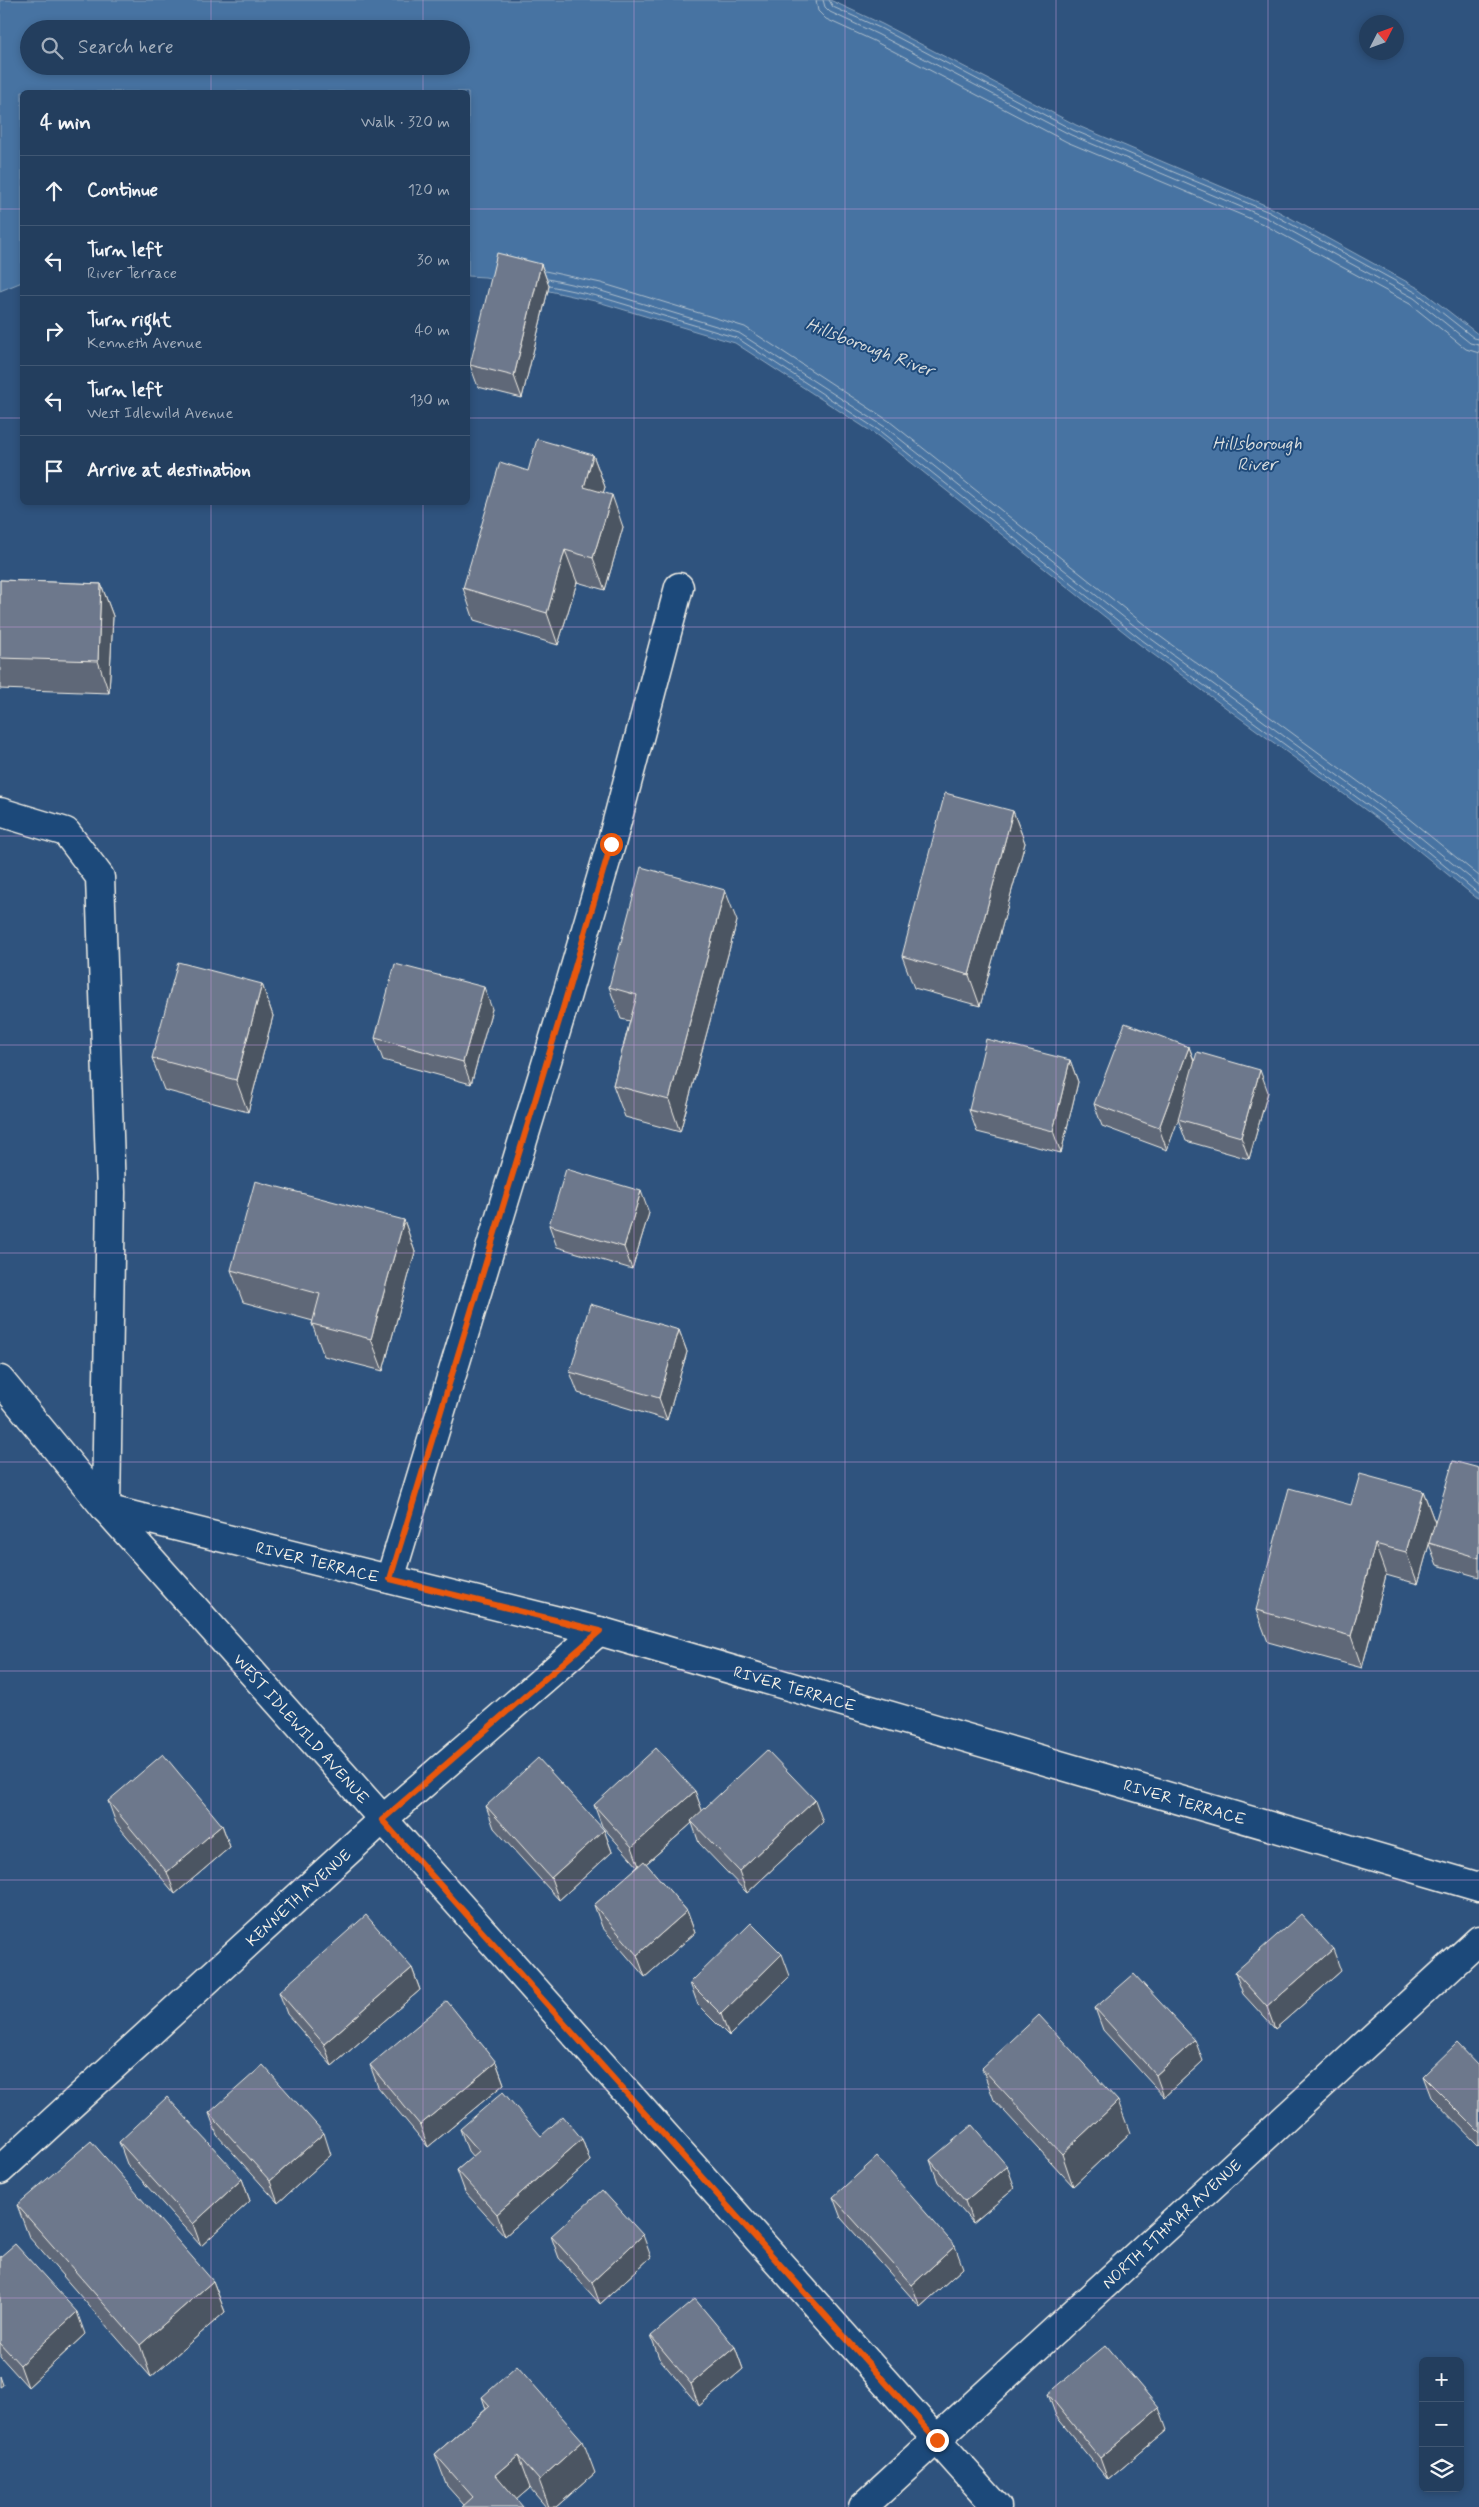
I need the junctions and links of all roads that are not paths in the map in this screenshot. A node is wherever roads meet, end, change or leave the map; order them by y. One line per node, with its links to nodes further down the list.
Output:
1 (679, 587): 5 (street)
2 (0, 812): 4 (street)
3 (0, 1380): 4 (street, WEST IDLEWILD AVENUE)
4 (106, 1509): 5 (street, RIVER TERRACE); 7 (street, WEST IDLEWILD AVENUE)
5 (390, 1579): 6 (street, RIVER TERRACE)
6 (600, 1631): 7 (street, KENNETH AVENUE); 8 (street, RIVER TERRACE)
7 (382, 1820): 10 (street, KENNETH AVENUE); 11 (street, WEST IDLEWILD AVENUE)
8 (1479, 1887)
9 (1479, 1940): 11 (street, NORTH ITHMAR AVENUE)
10 (0, 2170)
11 (937, 2440): 12 (street, NORTH ITHMAR AVENUE); 13 (street, WEST IDLEWILD AVENUE)
12 (863, 2507)
13 (997, 2507)

